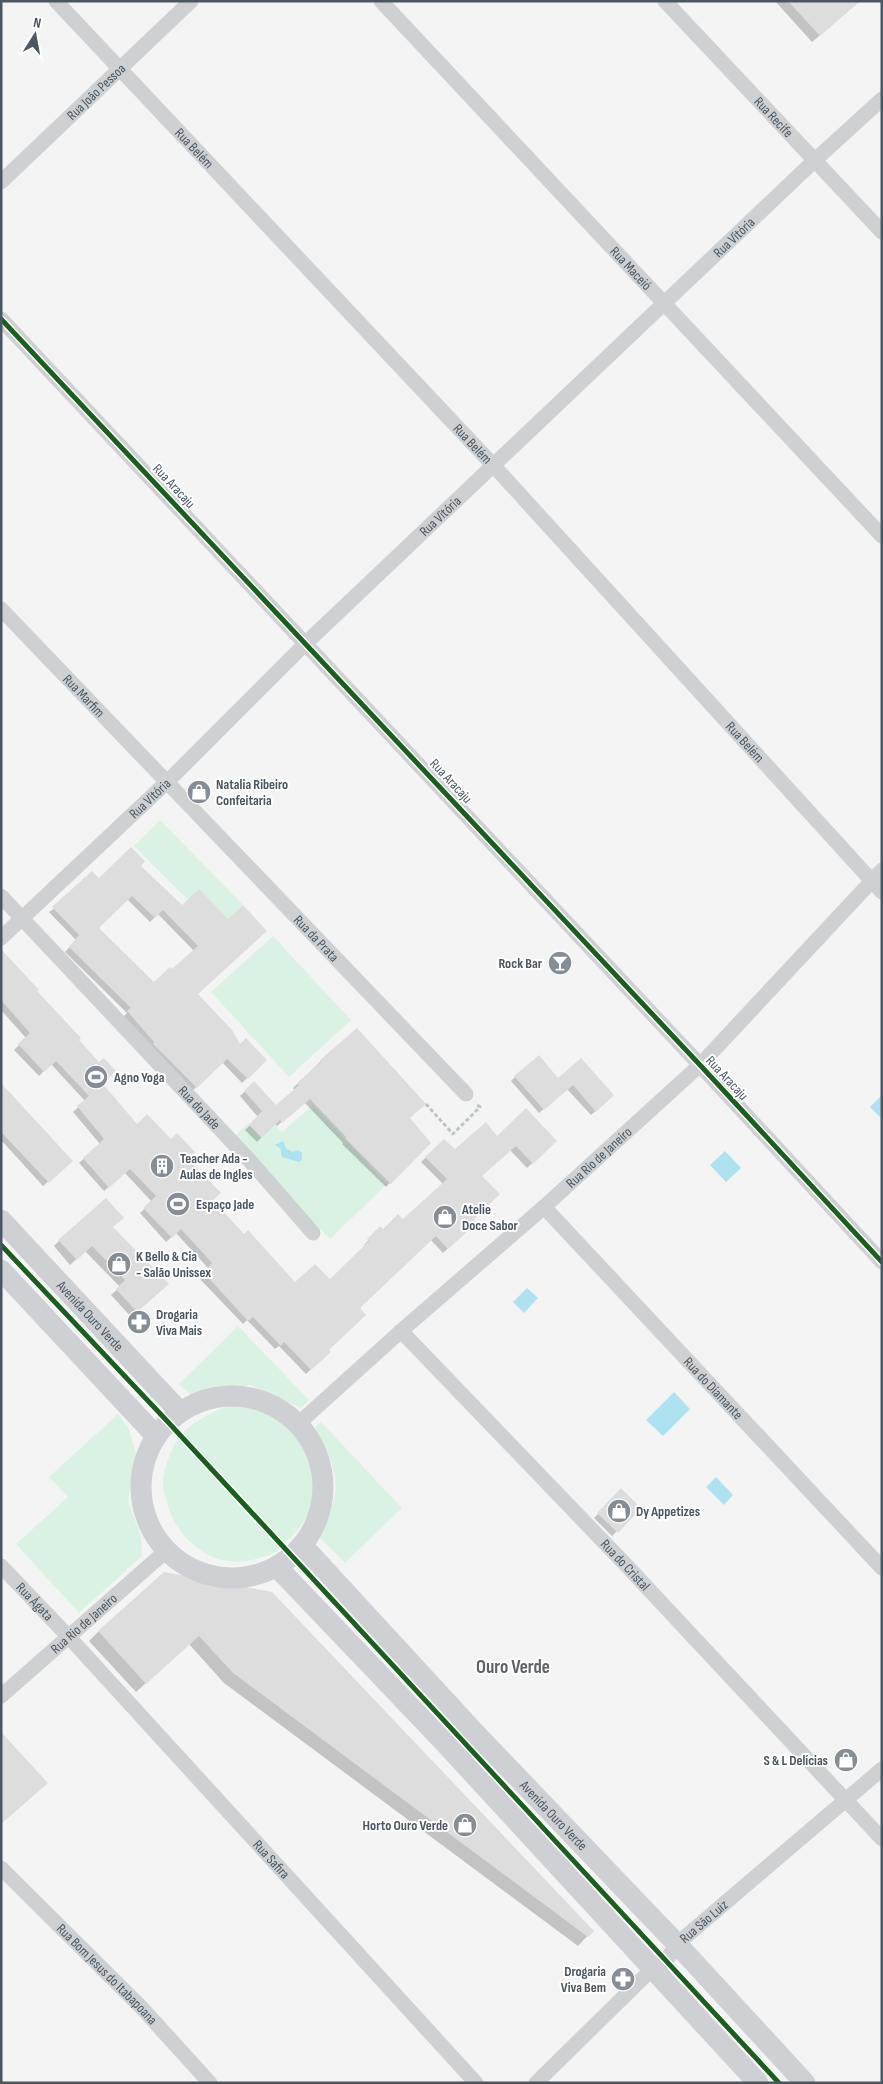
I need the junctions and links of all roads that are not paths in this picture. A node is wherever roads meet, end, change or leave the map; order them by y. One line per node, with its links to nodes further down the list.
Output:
1 (56, 1): 5 (street, Rua Belém)
2 (190, 1): 5 (street, Rua João Pessoa)
3 (381, 1): 10 (street, Rua Maceió)
4 (665, 1): 7 (street, Rua Recife)
5 (120, 69): 8 (street, Rua João Pessoa); 12 (street, Rua Belém)
6 (882, 99): 7 (street, Rua Vitória)
7 (814, 161): 9 (street, Rua Recife); 10 (street, Rua Vitória)
8 (1, 182)
9 (882, 232)
10 (664, 304): 12 (street, Rua Vitória); 13 (street, Rua Maceió)
11 (1, 319): 15 (street, Rua Aracaju)
12 (494, 466): 15 (street, Rua Vitória); 17 (street, Rua Belém)
13 (882, 536)
14 (1, 609): 16 (street, Rua Marfim)
15 (306, 643): 16 (street, Rua Vitória); 22 (street, Rua Aracaju)
16 (168, 781): 20 (street, Rua Vitória); 23 (street, Rua da Prata)
17 (876, 875): 18 (street, Rua Belém); 22 (street, Rua Rio de Janeiro)
18 (882, 892)
19 (1, 896): 20 (street, Rua do Jade)
20 (23, 917): 21 (street, Rua Vitória); 26 (street, Rua do Jade)
21 (1, 938)
22 (700, 1065): 24 (street, Rua Rio de Janeiro); 27 (street, Rua Aracaju)
23 (466, 1094)
24 (544, 1207): 29 (street, Rua Rio de Janeiro); 37 (street, Rua do Diamante)
25 (1, 1220): 30 (street, Avenida Ouro Verde)
26 (313, 1233)
27 (882, 1262)
28 (1, 1270): 32 (street)
29 (401, 1331): 31 (street, Rua Rio de Janeiro); 41 (street, Rua do Cristal)
30 (180, 1412): 31 (street); 32 (street)
31 (298, 1424): 33 (street)
32 (156, 1436): 34 (street)
33 (303, 1546): 36 (street); 44 (street, Avenida Ouro Verde)
34 (166, 1551): 36 (street); 38 (street, Rua Rio de Janeiro)
35 (1, 1566): 38 (street, Rua Ágata)
36 (277, 1567): 45 (street)
37 (882, 1568)
38 (68, 1636): 39 (street, Rua Rio de Janeiro); 47 (street, Rua Safira)
39 (1, 1696)
40 (882, 1770): 41 (street, Rua São Luiz)
41 (846, 1801): 42 (street, Rua do Cristal); 44 (street, Rua São Luiz)
42 (882, 1839)
43 (1, 1868): 46 (street, Rua Bom Jesus do Itabapoana)
44 (677, 1944): 45 (street, Rua São Luiz); 50 (street, Avenida Ouro Verde)
45 (652, 1970): 48 (street, Rua São Luiz); 49 (street)
46 (210, 2083)
47 (476, 2083)
48 (536, 2083)
49 (758, 2083)
50 (805, 2083)

